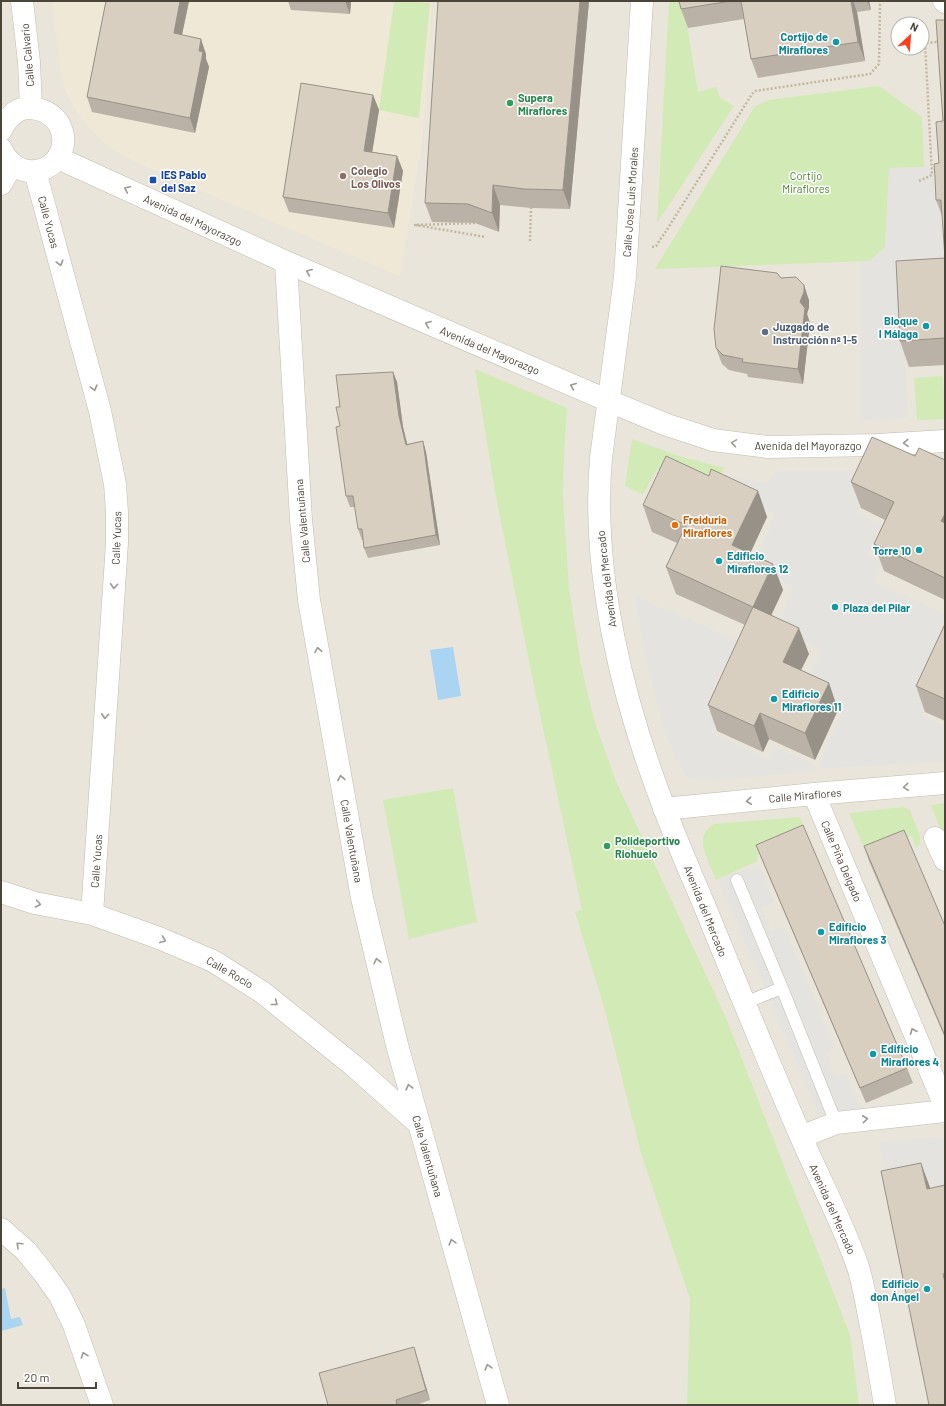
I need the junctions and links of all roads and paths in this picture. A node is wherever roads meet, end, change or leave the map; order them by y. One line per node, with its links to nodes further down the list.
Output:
1 (22, 1): 5 (street, Calle Calvario)
2 (642, 1): 18 (street, Calle Jose Luis Morales)
3 (880, 1): 16 (path)
4 (939, 36): 10 (path)
5 (31, 108): 6 (street); 8 (street)
6 (3, 124)
7 (6, 157): 9 (street); 11 (street)
8 (58, 158): 9 (street); 17 (street, Avenida del Mayorazgo, one-way to 8)
9 (36, 171): 27 (street, Calle Yucas, one-way to 27)
10 (919, 181)
11 (1, 184)
12 (531, 208): 15 (path)
13 (475, 223): 14 (path)
14 (486, 237)
15 (530, 241)
16 (649, 247)
17 (286, 262): 18 (street, Avenida del Mayorazgo, one-way to 17); 33 (street, Calle Valentuñana, one-way to 17)
18 (609, 401): 19 (street, Avenida del Mayorazgo, one-way to 18); 22 (street, Avenida del Mercado)
19 (945, 441)
20 (945, 783): 21 (street, Calle Miraflores, one-way to 21)
21 (814, 794): 22 (street, Calle Miraflores, one-way to 22); 30 (street, Calle Piña Delgado, one-way to 21)
22 (664, 809): 29 (street, Avenida del Mercado)
23 (935, 838): 24 (street)
24 (945, 860)
25 (737, 880): 28 (lane)
26 (1, 892): 27 (street, Calle Rocío, one-way to 27)
27 (92, 914): 33 (street, Calle Rocío, one-way to 33)
28 (782, 988): 29 (lane); 32 (lane)
29 (744, 1003): 34 (street, Avenida del Mercado)
30 (945, 1106)
31 (945, 1111): 32 (street, one-way to 31)
32 (836, 1123): 34 (street)
33 (419, 1124): 37 (street, Calle Valentuñana, one-way to 33)
34 (801, 1137): 38 (street, Avenida del Mercado)
35 (1, 1229): 36 (street, one-way to 35)
36 (102, 1405)
37 (498, 1405)
38 (885, 1405)

